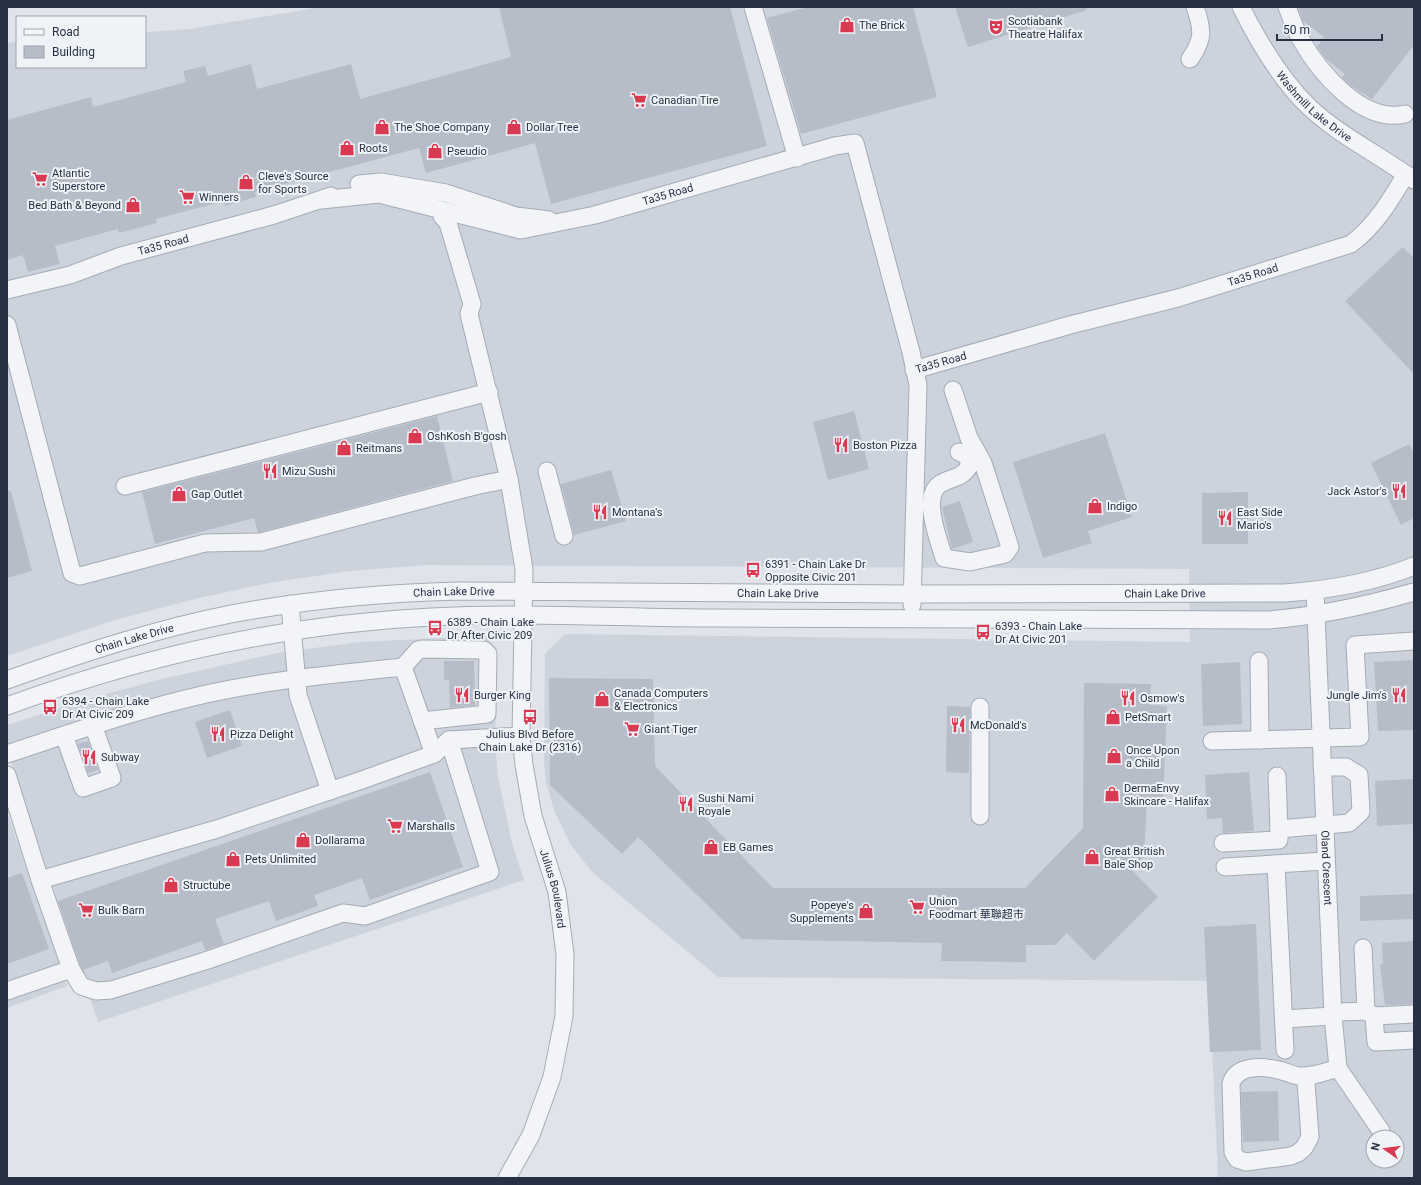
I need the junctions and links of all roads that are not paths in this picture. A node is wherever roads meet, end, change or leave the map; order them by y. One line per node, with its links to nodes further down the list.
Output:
1 (753, 7): 7 (street)
2 (1195, 7): 5 (street)
3 (1241, 7): 8 (street, Washmill Lake Drive)
4 (1287, 7): 6 (street)
5 (1190, 59)
6 (1405, 114)
7 (797, 158): 12 (street, Ta35 Road); 15 (street, Ta35 Road)
8 (1410, 177): 15 (street, Ta35 Road)
9 (446, 193): 10 (street, Ta35 Road); 11 (street); 12 (street, Ta35 Road)
10 (321, 200): 11 (street, Ta35 Road); 13 (street, Ta35 Road)
11 (442, 213): 12 (street, Ta35 Road); 17 (street, Julius Boulevard)
12 (562, 221)
13 (7, 290)
14 (7, 325): 20 (street)
15 (914, 370): 27 (street)
16 (954, 390): 18 (street)
17 (489, 392): 20 (street, Julius Boulevard); 21 (street)
18 (959, 452)
19 (547, 471): 22 (street)
20 (509, 479): 24 (street, Julius Boulevard)
21 (125, 486)
22 (564, 536)
23 (1414, 566): 25 (street, Chain Lake Drive)
24 (524, 591): 27 (street, Chain Lake Drive); 28 (street, Chain Lake Drive); 29 (street, Julius Boulevard)
25 (1315, 591): 27 (street, Chain Lake Drive); 30 (street, Oland Crescent)
26 (1414, 592): 30 (street)
27 (912, 594): 31 (street)
28 (290, 604): 32 (street); 37 (street, Chain Lake Drive)
29 (524, 615): 31 (street); 32 (street); 43 (street, Julius Boulevard)
30 (1316, 615): 31 (street); 44 (street, Oland Crescent)
31 (912, 617)
32 (293, 629): 36 (street); 38 (street)
33 (1414, 641): 44 (street)
34 (1259, 661): 46 (street)
35 (403, 667): 36 (street); 40 (street); 40 (street)
36 (297, 678): 41 (street); 53 (street)
37 (7, 680)
38 (7, 706)
39 (980, 707): 54 (street)
40 (422, 721): 49 (street)
41 (93, 725): 42 (street); 42 (street)
42 (64, 735): 48 (street)
43 (521, 736): 45 (street); 74 (street, Julius Boulevard)
44 (1321, 738): 46 (street); 50 (street, Oland Crescent)
45 (449, 740): 49 (street); 63 (street)
46 (1260, 740): 47 (street)
47 (1212, 741)
48 (7, 754)
49 (434, 754): 53 (street)
50 (1322, 766): 55 (street, Oland Crescent); 55 (street)
51 (7, 775): 61 (street)
52 (1277, 776): 56 (street)
53 (330, 791): 61 (street)
54 (980, 816)
55 (1325, 826): 56 (street); 58 (street, Oland Crescent)
56 (1279, 828): 57 (street)
57 (1224, 843)
58 (1326, 861): 59 (street); 67 (street, Oland Crescent)
59 (1276, 864): 60 (street); 68 (street)
60 (1225, 866)
61 (40, 880): 63 (street)
62 (1363, 948): 65 (street)
63 (71, 969): 64 (street)
64 (7, 991)
65 (1370, 1013): 66 (street); 67 (street); 69 (street)
66 (1414, 1014)
67 (1333, 1016): 68 (street); 71 (street, Oland Crescent)
68 (1284, 1019): 70 (street)
69 (1414, 1040)
70 (1285, 1050)
71 (1338, 1068): 72 (street); 73 (street, Oland Crescent)
72 (1311, 1075): 72 (street)
73 (1380, 1129)
74 (507, 1178)

